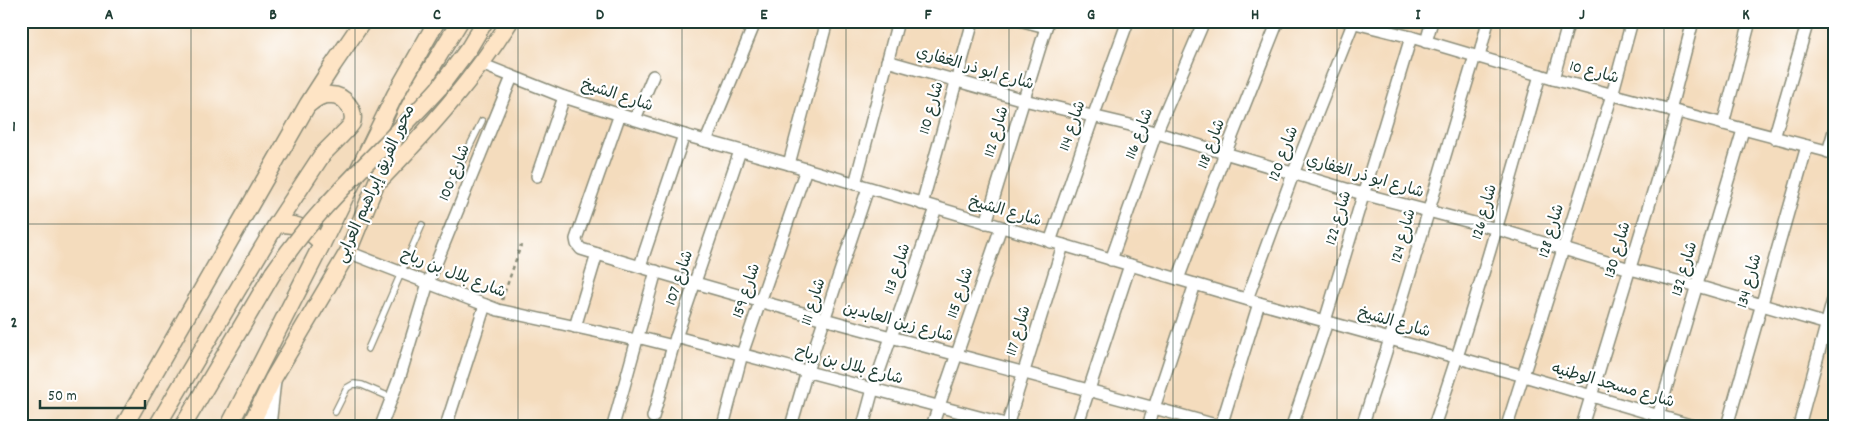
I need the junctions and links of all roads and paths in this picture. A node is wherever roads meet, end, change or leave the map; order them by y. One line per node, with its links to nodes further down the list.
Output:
1 (364, 21): 36 (main road)
2 (437, 21): 73 (main road, محور الفريق إبراهيم العرابى)
3 (460, 21): 59 (main road, محور الفريق إبراهيم العرابى)
4 (485, 21): 125 (main road, bridge)
5 (510, 21): 27 (main road)
6 (827, 21): 55 (street)
7 (898, 21): 26 (street)
8 (973, 21): 32 (street, شارع 110)
9 (1023, 21): 21 (street)
10 (1128, 21): 39 (street, شارع 114)
11 (1204, 21): 45 (street, شارع 116)
12 (1278, 21): 53 (street, شارع 118)
13 (1432, 21): 24 (street)
14 (1488, 21): 25 (street, شارع 124)
15 (1569, 21): 31 (street)
16 (1632, 21): 33 (street, شارع 128)
17 (1693, 21): 37 (street, شارع 130)
18 (1750, 21): 42 (street)
19 (1808, 21): 47 (street)
20 (1351, 22): 23 (street, شارع 10); 57 (street, شارع 120)
21 (1047, 24): 35 (street, شارع 112)
22 (754, 25): 48 (street)
23 (1411, 38): 24 (street, شارع 10); 63 (street, شارع 122)
24 (1426, 42): 25 (street, شارع 10)
25 (1477, 56): 28 (street, شارع 10); 66 (street, شارع 124)
26 (887, 61): 32 (street, شارع ابو ذر الغفاري); 60 (street)
27 (481, 64): 30 (street, شارع الشيخ); 59 (main road)
28 (1540, 75): 31 (street, شارع 10); 71 (street, شارع 126)
29 (654, 76): 40 (street)
30 (512, 77): 34 (street, شارع الشيخ); 54 (street, شارع 100)
31 (1554, 79): 33 (street, شارع 10)
32 (957, 80): 35 (street, شارع ابو ذر الغفاري); 64 (street, شارع 110)
33 (1612, 95): 37 (street, شارع 10); 76 (street, شارع 128)
34 (564, 97): 38 (street, شارع الشيخ); 58 (street)
35 (1024, 100): 39 (street, شارع ابو ذر الغفاري); 67 (street, شارع 112)
36 (308, 104): 68 (main road); 123 (main road)
37 (1674, 112): 42 (street, شارع 10); 82 (street, شارع 130)
38 (620, 114): 40 (street, شارع الشيخ); 78 (street, شارع زين العابدين)
39 (1093, 117): 45 (street, شارع ابو ذر الغفاري); 72 (street, شارع 114)
40 (635, 119): 46 (street, شارع الشيخ)
41 (482, 121): 51 (lane)
42 (1722, 124): 43 (street, شارع 10)
43 (1743, 130): 47 (street, شارع 10); 89 (street, شارع 132)
44 (1834, 131): 52 (street)
45 (1156, 133): 53 (street, شارع ابو ذر الغفاري); 79 (street, شارع 116)
46 (684, 135): 48 (street, شارع الشيخ); 81 (street)
47 (1774, 138): 49 (street, شارع 10)
48 (706, 141): 50 (street, شارع الشيخ)
49 (1807, 146): 52 (street, شارع 10); 94 (street, شارع 134)
50 (740, 150): 55 (street, شارع الشيخ); 87 (street, شارع 107)
51 (467, 151): 54 (lane); 62 (lane)
52 (1831, 152)
53 (1225, 154): 57 (street, شارع ابو ذر الغفاري); 85 (street, شارع 118)
54 (480, 155): 86 (street, شارع 100)
55 (789, 164): 56 (street, شارع الشيخ)
56 (806, 169): 60 (street, شارع الشيخ); 92 (street, شارع 159)
57 (1293, 174): 63 (street, شارع ابو ذر الغفاري); 91 (street, شارع 120)
58 (536, 176)
59 (376, 184): 77 (main road, محور الفريق إبراهيم العرابى)
60 (855, 184): 61 (street, شارع الشيخ)
61 (868, 188): 64 (street, شارع الشيخ); 97 (street, شارع 111)
62 (446, 194)
63 (1363, 194): 66 (street, شارع ابو ذر الغفاري); 98 (street, شارع 122)
64 (922, 204): 65 (street, شارع الشيخ)
65 (936, 208): 67 (street, شارع الشيخ); 101 (street, شارع 113)
66 (1428, 211): 71 (street, شارع ابو ذر الغفاري); 103 (street, شارع 124)
67 (986, 223): 70 (street, شارع الشيخ)
68 (276, 225): 73 (main road); 124 (main road)
69 (422, 225): 84 (lane)
70 (1001, 227): 72 (street, شارع الشيخ); 107 (street, شارع 115)
71 (1497, 230): 76 (street, شارع ابو ذر الغفاري); 108 (street, شارع 126)
72 (1050, 242): 75 (street, شارع الشيخ)
73 (322, 244): 126 (main road, محور الفريق إبراهيم العرابى)
74 (521, 245): 96 (path)
75 (1063, 245): 79 (street, شارع الشيخ); 110 (street, شارع 117)
76 (1563, 250): 82 (street, شارع ابو ذر الغفاري); 111 (street, شارع 128)
77 (348, 252): 84 (street, شارع بلال بن رباح); 112 (main road, محور الفريق إبراهيم العرابى)
78 (598, 254): 81 (street, شارع زين العابدين); 100 (street)
79 (1111, 260): 80 (street, شارع الشيخ)
80 (1130, 265): 85 (street, شارع الشيخ); 114 (street)
81 (640, 266): 83 (street, شارع زين العابدين)
82 (1630, 269): 89 (street, شارع ابو ذر الغفاري); 115 (street, شارع 130)
83 (656, 271): 87 (street, شارع زين العابدين); 102 (street)
84 (402, 272): 86 (street, شارع بلال بن رباح); 105 (lane)
85 (1178, 279): 88 (street, شارع الشيخ)
86 (428, 282): 95 (street, شارع بلال بن رباح); 116 (street, شارع 100)
87 (696, 282): 92 (street, شارع زين العابدين); 104 (street, شارع 107)
88 (1195, 284): 91 (street, شارع الشيخ); 118 (street)
89 (1697, 286): 94 (street, شارع ابو ذر الغفاري); 121 (street, شارع 132)
90 (1834, 296): 99 (street)
91 (1247, 299): 93 (street, شارع الشيخ)
92 (760, 302): 97 (street, شارع زين العابدين); 106 (street, شارع 159)
93 (1259, 303): 98 (street, شارع الشيخ); 138 (street)
94 (1760, 304): 99 (street, شارع ابو ذر الغفاري); 145 (street, شارع 134)
95 (485, 305): 96 (street, شارع بلال بن رباح); 130 (street)
96 (498, 310): 100 (street, شارع بلال بن رباح)
97 (825, 320): 101 (street, شارع زين العابدين); 109 (street, شارع 111)
98 (1326, 321): 103 (street, شارع الشيخ); 139 (street, شارع 122)
99 (1830, 325): 146 (street)
100 (575, 327): 102 (street, شارع بلال بن رباح)
101 (891, 338): 107 (street, شارع زين العابدين); 113 (street, شارع 113)
102 (636, 339): 104 (street, شارع بلال بن رباح); 131 (street)
103 (1391, 340): 108 (street, شارع الشيخ); 140 (street, شارع 124)
104 (674, 342): 106 (street, شارع بلال بن رباح); 120 (street, شارع 107)
105 (368, 349)
106 (742, 354): 109 (street, شارع بلال بن رباح); 132 (street, شارع 159)
107 (957, 355): 110 (street, شارع زين العابدين); 117 (street, شارع 115)
108 (1457, 358): 111 (street, شارع الشيخ); 141 (street, شارع 126)
109 (807, 371): 113 (street, شارع بلال بن رباح); 133 (street, شارع 111)
110 (1023, 372): 114 (street, شارع زين العابدين); 122 (street, شارع 117)
111 (1524, 376): 115 (street, شارع مسجد الوطنيه); 142 (street, شارع 128)
112 (273, 380): 127 (main road, محور الفريق إبراهيم العرابى); 128 (street)
113 (873, 389): 117 (street, شارع بلال بن رباح); 134 (street, شارع 113)
114 (1089, 390): 118 (street, شارع زين العابدين); 136 (street)
115 (1591, 396): 121 (street, شارع مسجد الوطنيه); 143 (street, شارع 130)
116 (392, 398): 119 (lane); 129 (street, شارع 100)
117 (938, 406): 122 (street, شارع بلال بن رباح); 135 (street, شارع 115)
118 (1154, 408): 137 (street); 138 (street, شارع زين العابدين)
119 (335, 412)
120 (653, 417)
121 (1656, 421): 144 (street, شارع مسجد الوطنيه)
122 (1009, 425)
123 (124, 426)
124 (157, 426)
125 (183, 426)
126 (229, 426)
127 (250, 426)
128 (268, 426)
129 (381, 426)
130 (446, 426)
131 (613, 426)
132 (723, 426)
133 (791, 426)
134 (863, 426)
135 (932, 426)
136 (1076, 426)
137 (1148, 426)
138 (1220, 426)
139 (1292, 426)
140 (1362, 426)
141 (1434, 426)
142 (1507, 426)
143 (1582, 426)
144 (1693, 426)
145 (1727, 426)
146 (1799, 426)

